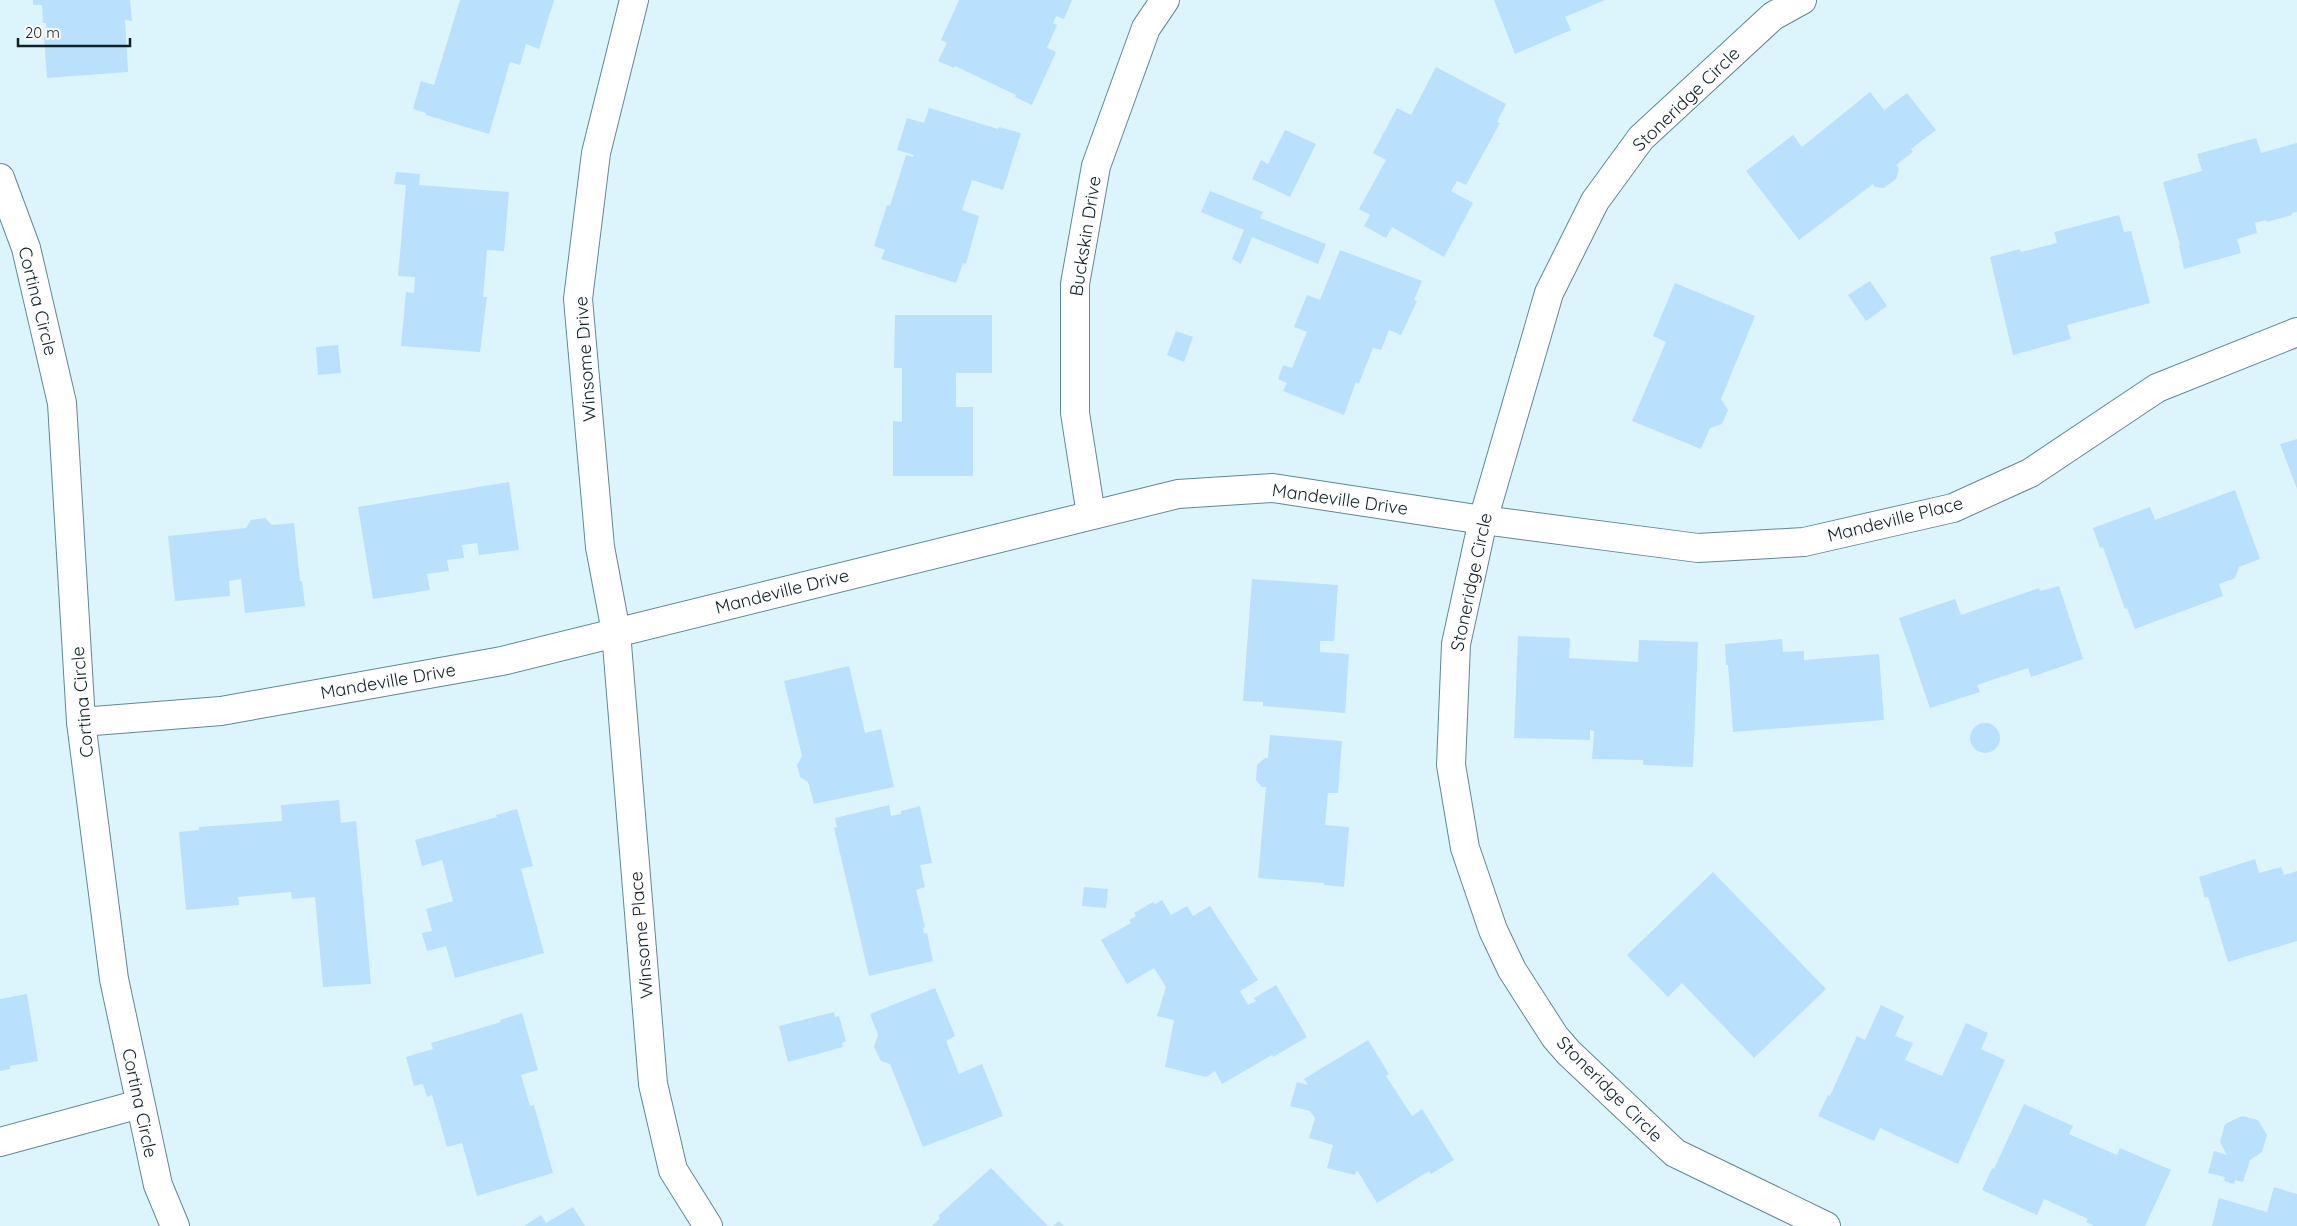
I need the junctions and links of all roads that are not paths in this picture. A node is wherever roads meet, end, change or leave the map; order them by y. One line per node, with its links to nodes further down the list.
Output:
1 (634, 0): 8 (street, Winsome Drive)
2 (1165, 0): 6 (street, Buckskin Drive)
3 (1802, 0): 7 (street, Stoneridge Circle)
4 (0, 178): 9 (street, Cortina Circle)
5 (2297, 332): 7 (street, Mandeville Place)
6 (1091, 515): 7 (street, Mandeville Drive); 8 (street, Mandeville Drive)
7 (1483, 520): 14 (street, Stoneridge Circle)
8 (616, 632): 9 (street, Mandeville Drive); 13 (street, Winsome Place)
9 (81, 722): 10 (street, Cortina Circle)
10 (140, 1104): 11 (street); 12 (street, Cortina Circle)
11 (0, 1142)
12 (175, 1226)
13 (708, 1226)
14 (1826, 1226)

